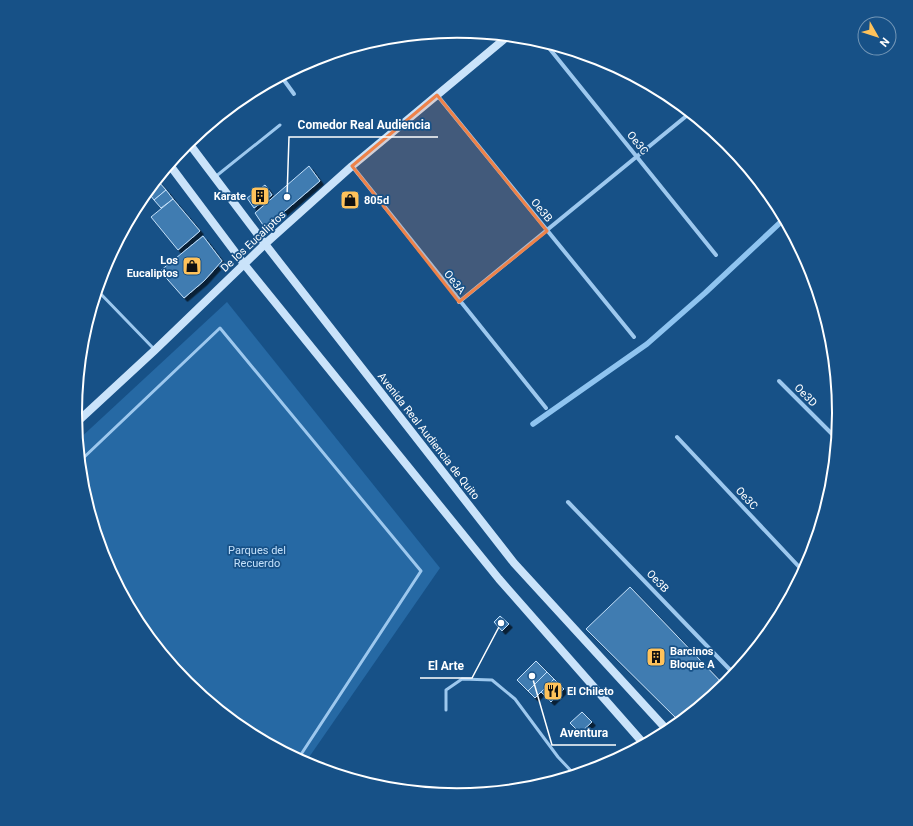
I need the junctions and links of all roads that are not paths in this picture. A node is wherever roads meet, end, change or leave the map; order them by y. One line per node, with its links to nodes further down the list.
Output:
1 (502, 41): 5 (main road, De los Eucaliptos)
2 (551, 50): 9 (street, Oe3C)
3 (284, 80): 4 (street)
4 (294, 94)
5 (436, 95): 10 (main road, De los Eucaliptos); 13 (street, Oe3B)
6 (686, 116): 9 (street)
7 (280, 125): 12 (lane)
8 (192, 147): 12 (main road, Avenida Real Audiencia de Quito)
9 (637, 157): 13 (street); 15 (street, Oe3C)
10 (352, 166): 14 (main road, De los Eucaliptos); 18 (street, Oe3A)
11 (173, 169): 16 (main road)
12 (214, 178): 14 (main road, Avenida Real Audiencia de Quito)
13 (547, 231): 18 (street); 19 (street, Oe3B)
14 (265, 244): 16 (main road, De los Eucaliptos); 31 (main road, Avenida Real Audiencia de Quito)
15 (716, 254)
16 (244, 264): 20 (main road, De los Eucaliptos); 32 (main road)
17 (100, 294): 20 (lane)
18 (459, 302): 22 (street, Oe3A)
19 (634, 337)
20 (155, 350): 23 (main road, De los Eucaliptos)
21 (779, 381): 24 (street, Oe3D)
22 (546, 408)
23 (82, 417)
24 (831, 433)
25 (677, 437): 28 (street, Oe3C)
26 (84, 457): 33 (lane)
27 (568, 502): 29 (street, Oe3B)
28 (799, 566)
29 (730, 669)
30 (446, 710): 34 (lane)
31 (663, 726)
32 (640, 740)
33 (301, 754)
34 (570, 770)

